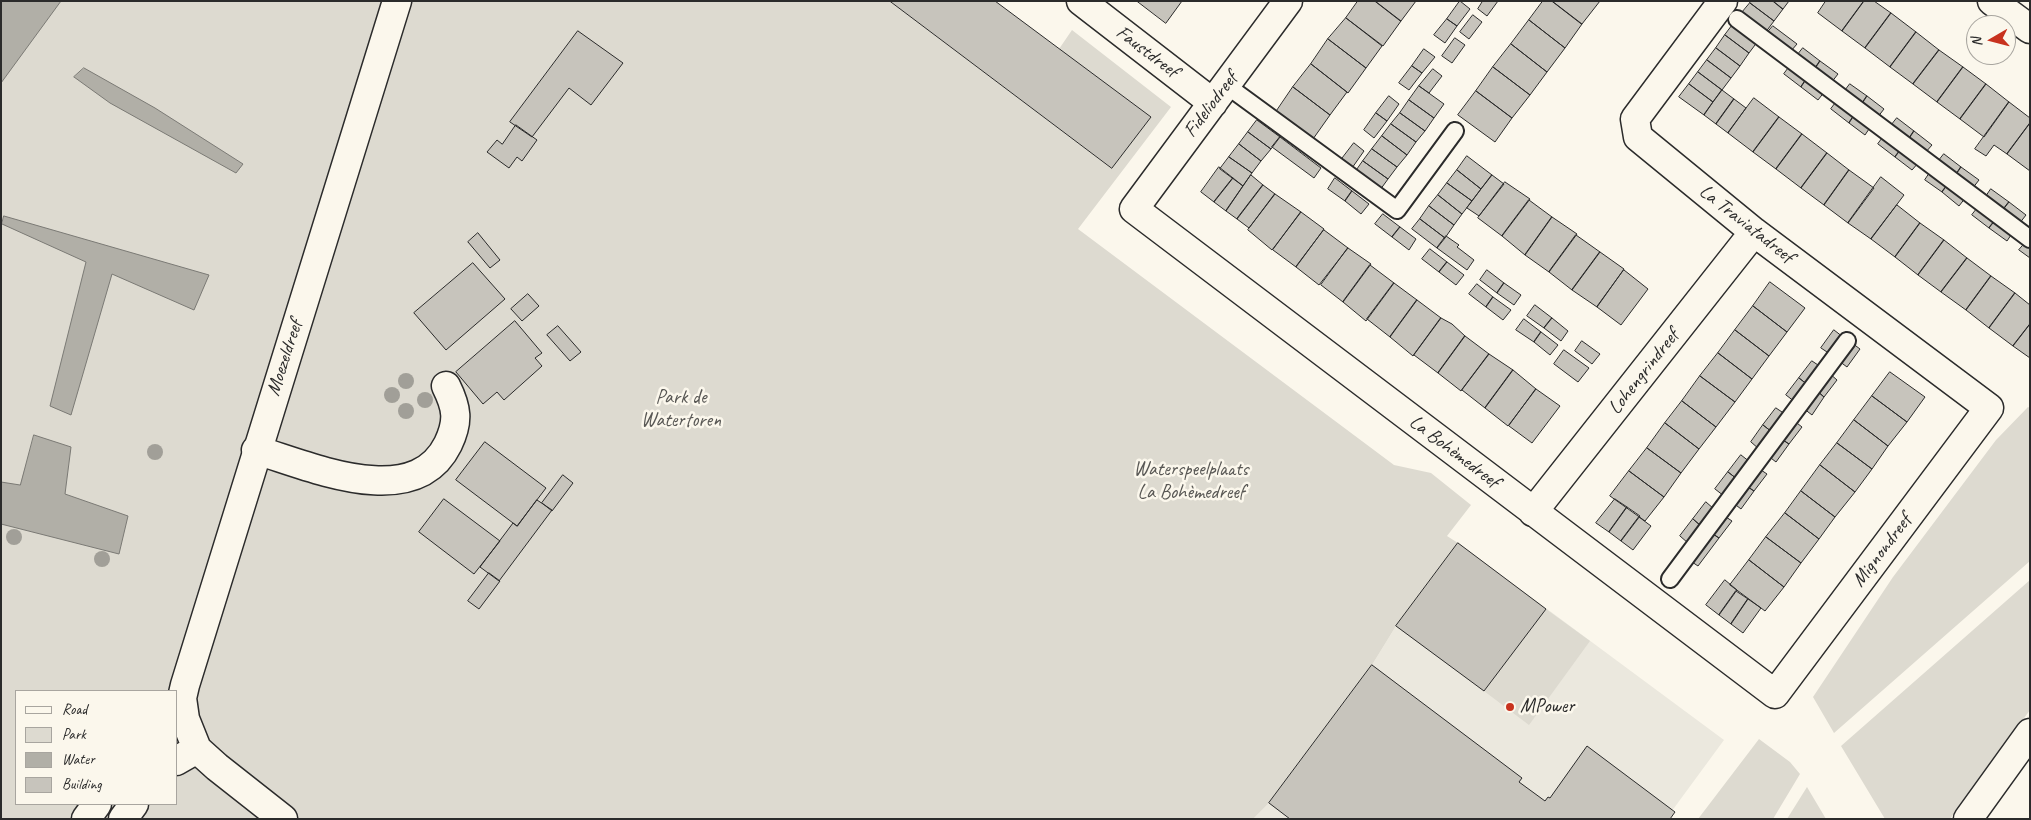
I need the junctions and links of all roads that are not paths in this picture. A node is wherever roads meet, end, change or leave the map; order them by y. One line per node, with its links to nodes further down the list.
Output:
1 (397, 1): 15 (street, Moezeldreef)
2 (1081, 1): 7 (street, Faustdreef)
3 (1288, 1): 7 (street, Fideliodreef)
4 (1992, 1): 6 (street)
5 (1730, 10): 10 (street, La Traviatadreef); 11 (lane)
6 (2030, 29)
7 (1220, 94): 8 (lane); 9 (street, Fideliodreef)
8 (1455, 131)
9 (1134, 209): 16 (street, La Bohèmedreef)
10 (1754, 232): 14 (street, La Traviatadreef); 16 (street, Lohengrindreef)
11 (2030, 239)
12 (1847, 341): 17 (lane)
13 (446, 386): 15 (street)
14 (1989, 408): 18 (street, Mignondreef)
15 (256, 450): 19 (street, Moezeldreef)
16 (1533, 512): 18 (street, La Bohèmedreef)
17 (1670, 579)
18 (1775, 694)
19 (180, 710): 21 (street)
20 (2030, 733): 27 (street)
21 (187, 755): 26 (street)
22 (96, 805): 24 (street)
23 (133, 805): 25 (street)
24 (86, 819)
25 (123, 819)
26 (283, 819)
27 (1968, 819)

